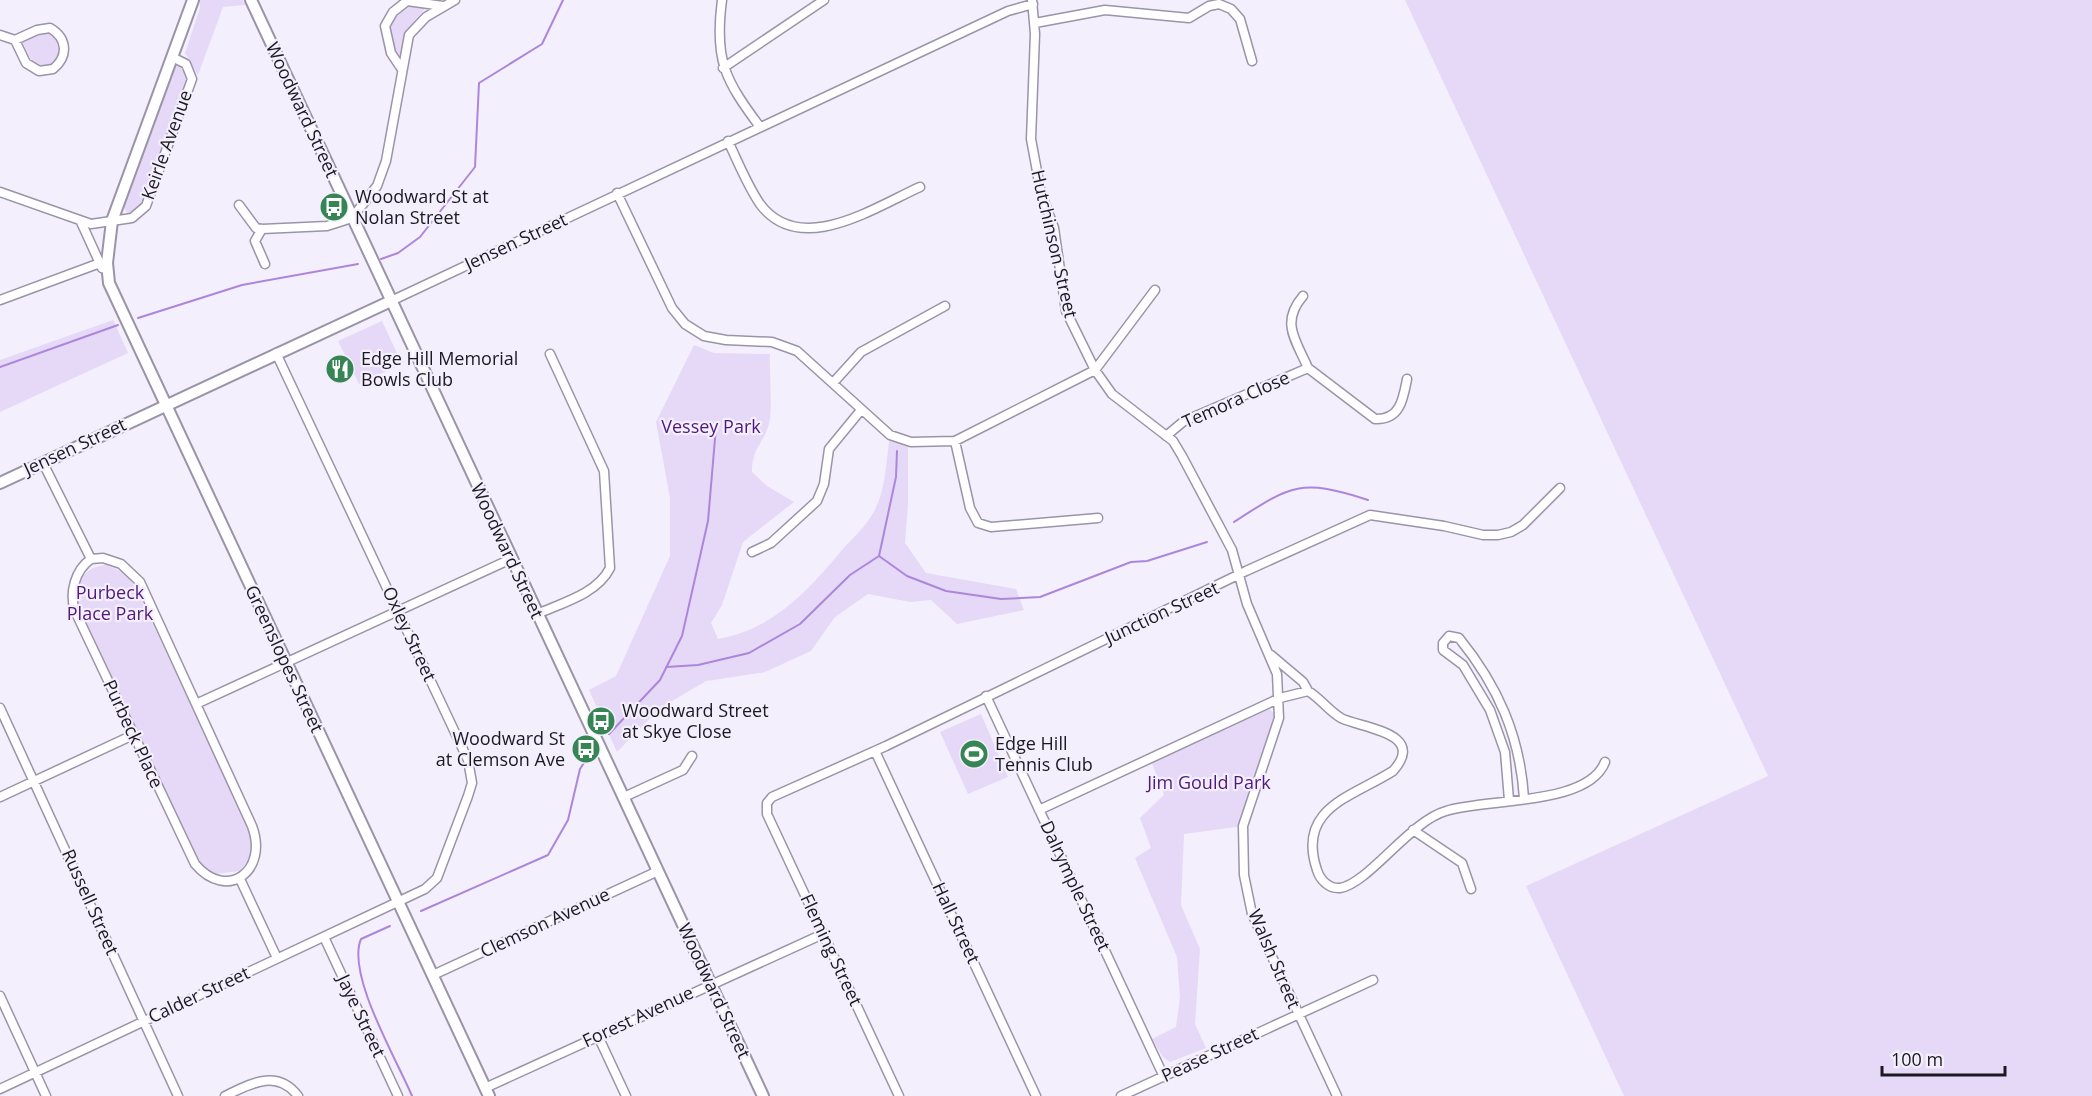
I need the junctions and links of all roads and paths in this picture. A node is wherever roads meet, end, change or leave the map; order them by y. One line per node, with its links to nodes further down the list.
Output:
1 (195, 0): 11 (street, Keirle Avenue)
2 (455, 0): 7 (street)
3 (722, 0): 14 (street)
4 (824, 0): 14 (street)
5 (250, 2): 21 (street, Woodward Street)
6 (1032, 2): 8 (street, Hutchinson Street); 15 (street, Jensen Street)
7 (443, 6): 13 (street); 13 (street)
8 (1035, 23): 12 (street); 36 (street, Hutchinson Street)
9 (0, 35): 10 (street)
10 (15, 40): 10 (street)
11 (172, 57): 22 (street, Keirle Avenue); 22 (street, Keirle Avenue)
12 (1252, 60)
13 (401, 68): 21 (street)
14 (723, 68): 15 (street)
15 (760, 127): 16 (street, Jensen Street)
16 (728, 141): 17 (street); 19 (street, Jensen Street)
17 (920, 187)
18 (0, 192): 23 (street)
19 (617, 193): 31 (street, Jensen Street); 38 (street)
20 (239, 205): 24 (street)
21 (352, 218): 24 (street); 31 (street, Woodward Street)
22 (112, 221): 23 (street); 25 (street, Keirle Avenue)
23 (81, 222): 25 (street)
24 (261, 229): 26 (street)
25 (104, 263): 28 (street, Keirle Avenue); 30 (street)
26 (265, 264)
27 (1155, 290): 36 (street)
28 (112, 293): 39 (street, Greenslopes Street)
29 (1303, 296): 35 (street, Temora Close)
30 (0, 300)
31 (391, 301): 33 (street, Jensen Street); 49 (street, Woodward Street)
32 (945, 306): 38 (street)
33 (276, 353): 39 (street, Jensen Street); 51 (street, Oxley Street)
34 (550, 354): 52 (street)
35 (1308, 368): 37 (street, Temora Close); 41 (street, Temora Close)
36 (1095, 370): 41 (street, Hutchinson Street); 42 (street)
37 (1407, 379)
38 (833, 383): 40 (street)
39 (166, 405): 43 (street, Jensen Street); 54 (street, Greenslopes Street)
40 (861, 410): 42 (street); 47 (street)
41 (1166, 436): 50 (street, Hutchinson Street)
42 (955, 441): 46 (street)
43 (43, 463): 44 (street, Jensen Street); 48 (street)
44 (0, 483)
45 (1560, 488): 50 (street, Junction Street)
46 (1098, 518)
47 (752, 552)
48 (91, 559): 58 (street); 60 (street, Purbeck Place)
49 (511, 559): 51 (street); 52 (street, Woodward Street)
50 (1239, 576): 53 (street, Walsh Street); 56 (street, Junction Street)
51 (398, 611): 54 (street); 75 (street, Oxley Street)
52 (537, 614): 66 (street, Woodward Street)
53 (1270, 654): 55 (street); 57 (street, Walsh Street)
54 (285, 663): 58 (street); 75 (street, Greenslopes Street)
55 (1308, 691): 57 (street); 71 (street)
56 (986, 696): 61 (street, Junction Street); 70 (street, Dalrymple Street)
57 (1280, 698): 70 (street); 83 (street, Walsh Street)
58 (196, 704): 73 (street)
59 (0, 708): 64 (street, Russell Street)
60 (133, 735): 64 (street); 73 (street, Purbeck Place)
61 (875, 751): 69 (street, Junction Street); 98 (street, Hall Street)
62 (692, 756): 66 (street)
63 (1605, 762): 67 (street)
64 (35, 781): 65 (street); 84 (street, Russell Street)
65 (0, 797)
66 (624, 797): 72 (street, Woodward Street)
67 (1524, 798): 68 (street); 68 (street)
68 (1509, 800): 71 (street)
69 (767, 803): 76 (street, Fleming Street)
70 (1040, 810): 87 (street, Dalrymple Street)
71 (1413, 830): 74 (street)
72 (658, 871): 79 (street, Clemson Avenue); 81 (street, Woodward Street)
73 (240, 879): 78 (street)
74 (1471, 889)
75 (398, 902): 77 (street, Calder Street); 79 (street, Greenslopes Street)
76 (824, 934): 81 (street, Forest Avenue); 97 (street, Fleming Street)
77 (324, 936): 78 (street, Calder Street); 94 (street, Jaye Street)
78 (277, 958): 84 (street, Calder Street)
79 (432, 975): 89 (street, Greenslopes Street)
80 (1373, 980): 83 (street, Pease Street)
81 (711, 983): 85 (street, Forest Avenue); 96 (street, Woodward Street)
82 (0, 996): 86 (street)
83 (1298, 1014): 87 (street, Pease Street); 100 (street, Walsh Street)
84 (143, 1021): 86 (street, Calder Street); 91 (street, Russell Street)
85 (598, 1036): 89 (street, Forest Avenue); 95 (street)
86 (35, 1072): 88 (street, Calder Street); 90 (street)
87 (1164, 1077): 99 (street, Pease Street)
88 (0, 1089)
89 (487, 1092)
90 (46, 1096)
91 (178, 1096)
92 (225, 1096): 93 (street)
93 (298, 1096)
94 (398, 1096)
95 (626, 1096)
96 (763, 1096)
97 (899, 1096)
98 (1036, 1096)
99 (1121, 1096)
100 (1337, 1096)

